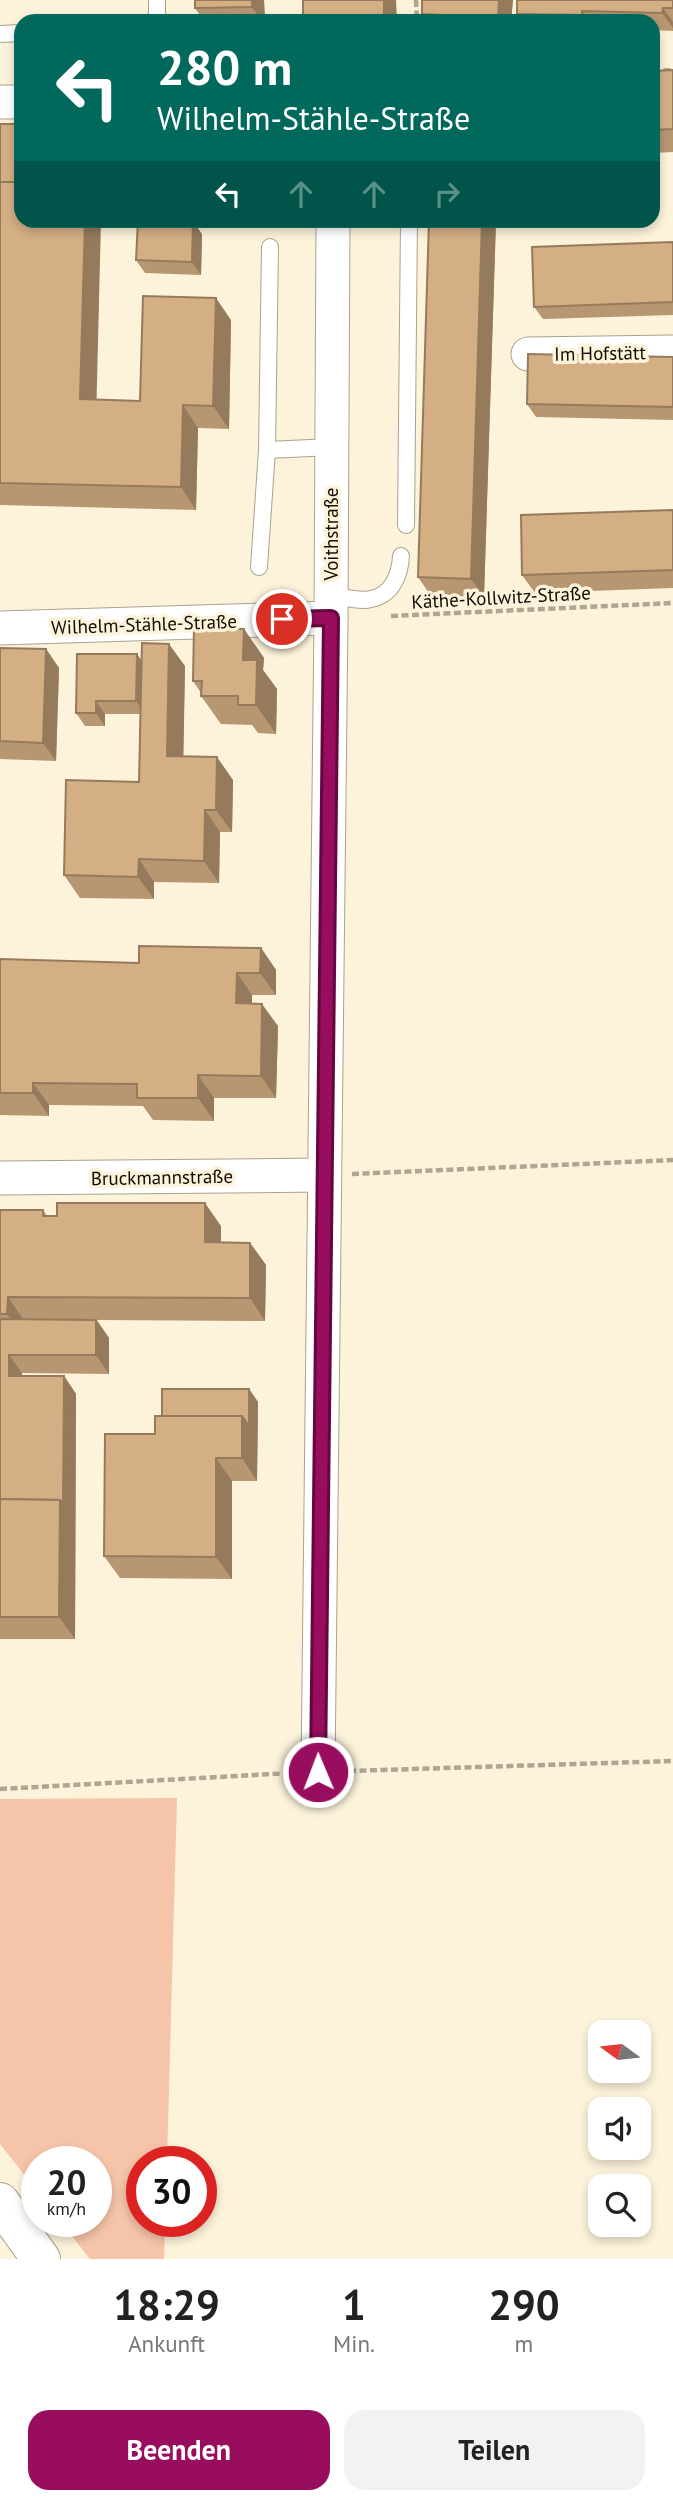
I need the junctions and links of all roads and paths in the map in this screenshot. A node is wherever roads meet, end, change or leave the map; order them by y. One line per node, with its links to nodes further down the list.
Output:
1 (333, 228): 6 (street, Voithstraße)
2 (409, 228): 8 (lane)
3 (270, 247): 7 (lane)
4 (673, 352): 5 (street, Im Hofstätt)
5 (528, 355)
6 (332, 447): 7 (lane); 12 (street, Voithstraße)
7 (267, 450): 10 (lane)
8 (406, 524)
9 (401, 556): 12 (lane)
10 (259, 567)
11 (673, 603): 13 (path, Käthe-Kollwitz-Straße)
12 (331, 607): 14 (street, Wilhelm-Stähle-Straße); 16 (street, Voithstraße)
13 (386, 616)
14 (0, 628)
15 (673, 1160): 16 (path)
16 (324, 1175): 17 (street, Bruckmannstraße); 18 (street, Voithstraße)
17 (0, 1178)
18 (318, 1772)
19 (0, 2202): 20 (street)
20 (41, 2259)

